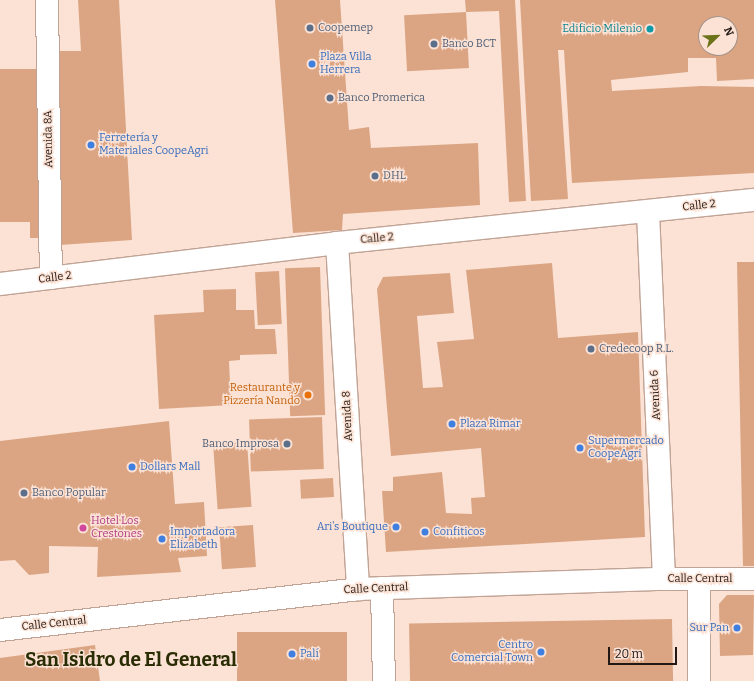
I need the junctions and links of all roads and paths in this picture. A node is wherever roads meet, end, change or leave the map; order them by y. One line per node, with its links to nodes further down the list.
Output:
1 (47, 0): 5 (main road, Avenida 8A)
2 (754, 200): 3 (main road, Calle 2)
3 (648, 212): 4 (main road, Calle 2); 7 (main road, Avenida 6)
4 (337, 243): 5 (main road, Calle 2); 11 (main road, Avenida 8)
5 (51, 278): 6 (main road, Calle 2)
6 (0, 284)
7 (664, 579): 8 (main road, Calle Central); 10 (main road, Calle Central)
8 (699, 579): 9 (main road, Calle Central); 14 (main road)
9 (754, 579)
10 (382, 588): 11 (main road, Calle Central); 13 (main road)
11 (358, 589): 12 (main road, Calle Central)
12 (0, 630)
13 (384, 681)
14 (699, 681)

